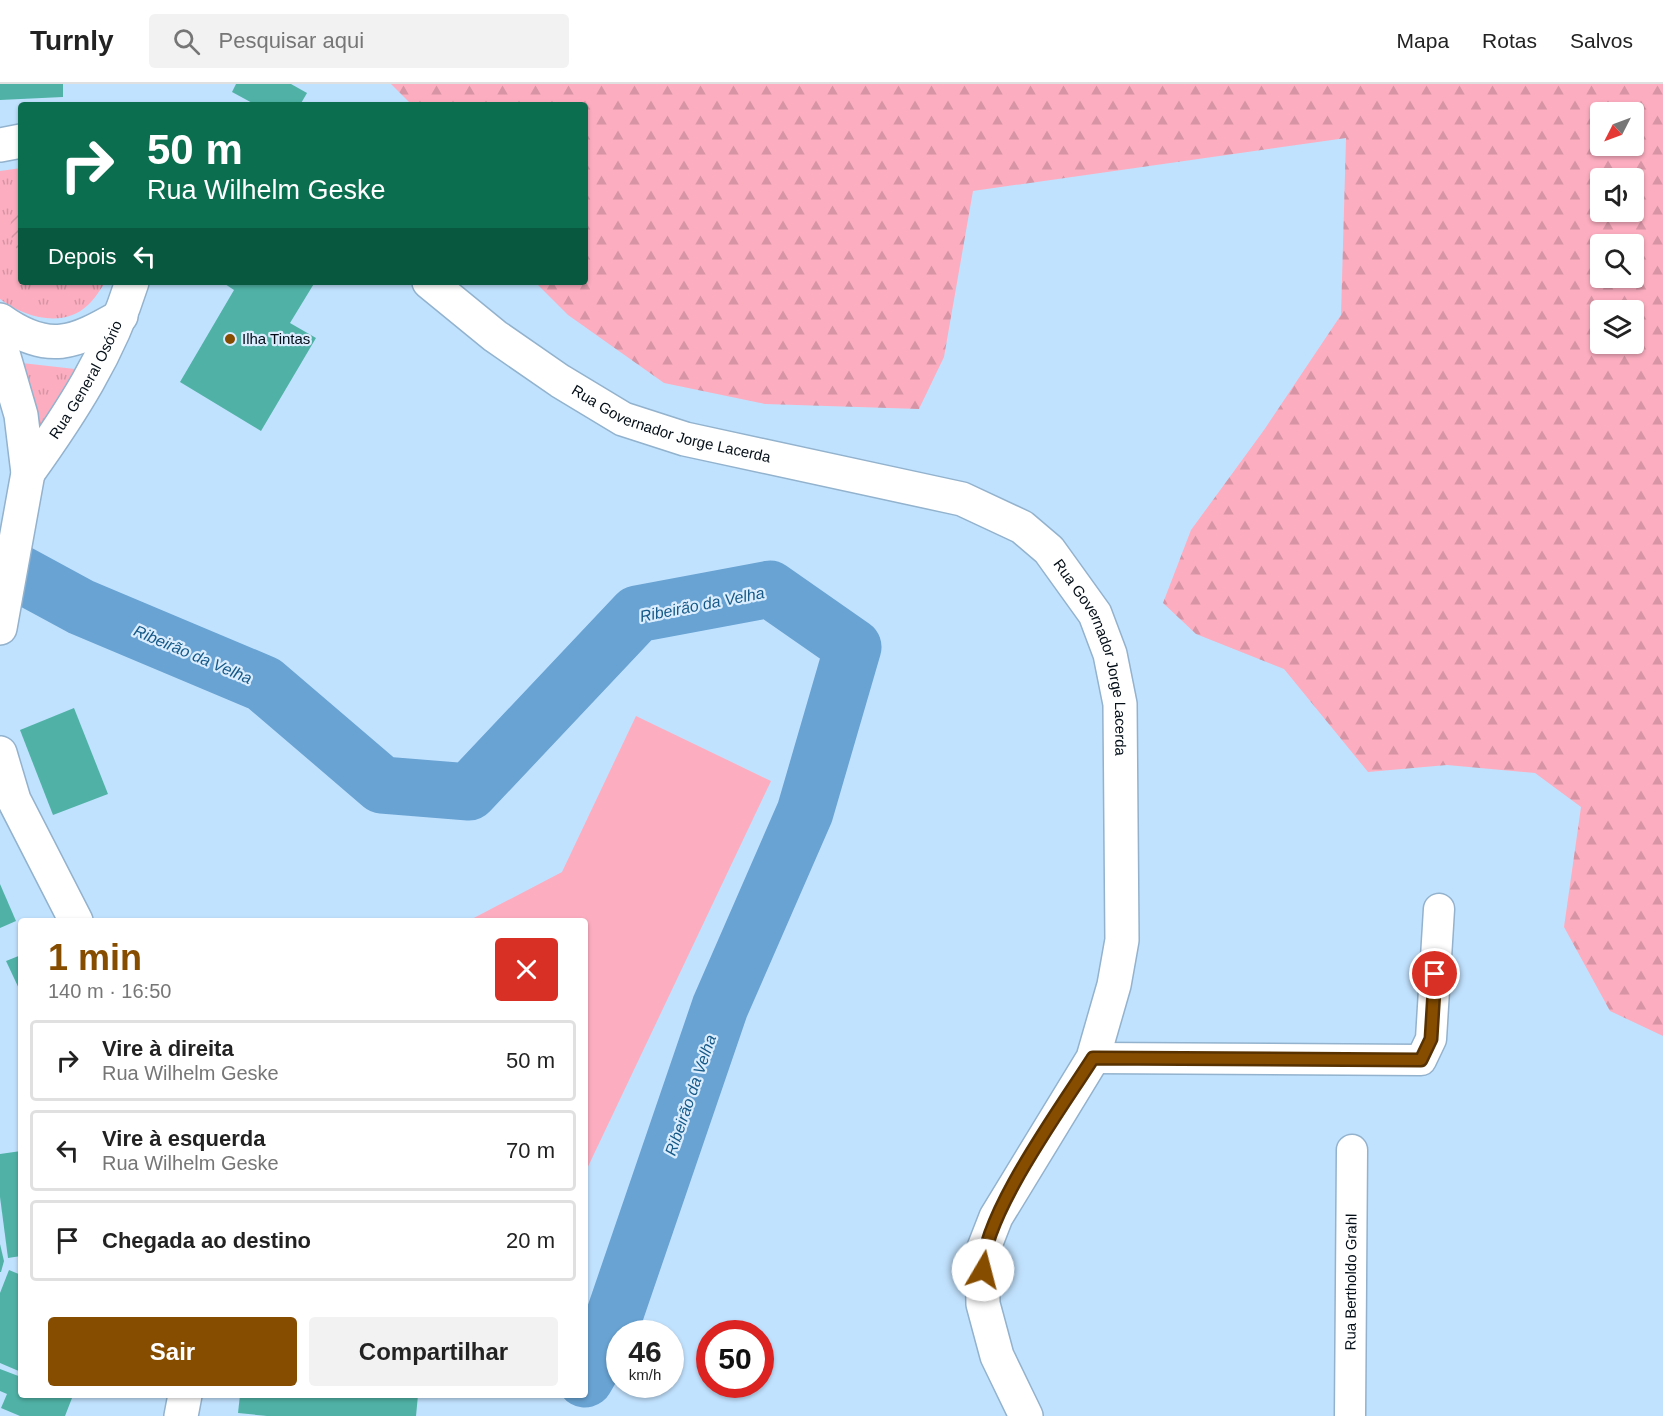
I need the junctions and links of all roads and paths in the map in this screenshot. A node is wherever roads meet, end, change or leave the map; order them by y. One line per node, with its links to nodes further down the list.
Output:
1 (18, 142): 2 (main road)
2 (0, 145)
3 (131, 285): 5 (main road, Rua General Osório)
4 (433, 285): 14 (main road, Rua Governador Jorge Lacerda)
5 (122, 316): 6 (main road); 8 (main road, Rua General Osório)
6 (0, 320)
7 (0, 343): 8 (main road, Rua General Osório)
8 (28, 473): 9 (main road, Rua General Osório)
9 (0, 628)
10 (0, 753): 11 (main road)
11 (7, 805): 13 (main road)
12 (1439, 909): 14 (street)
13 (74, 918)
14 (1093, 1058): 18 (main road, Rua Governador Jorge Lacerda)
15 (1352, 1150): 19 (street, Rua Bertholdo Grahl)
16 (184, 1398): 17 (main road)
17 (181, 1416)
18 (1026, 1416)
19 (1350, 1416)

